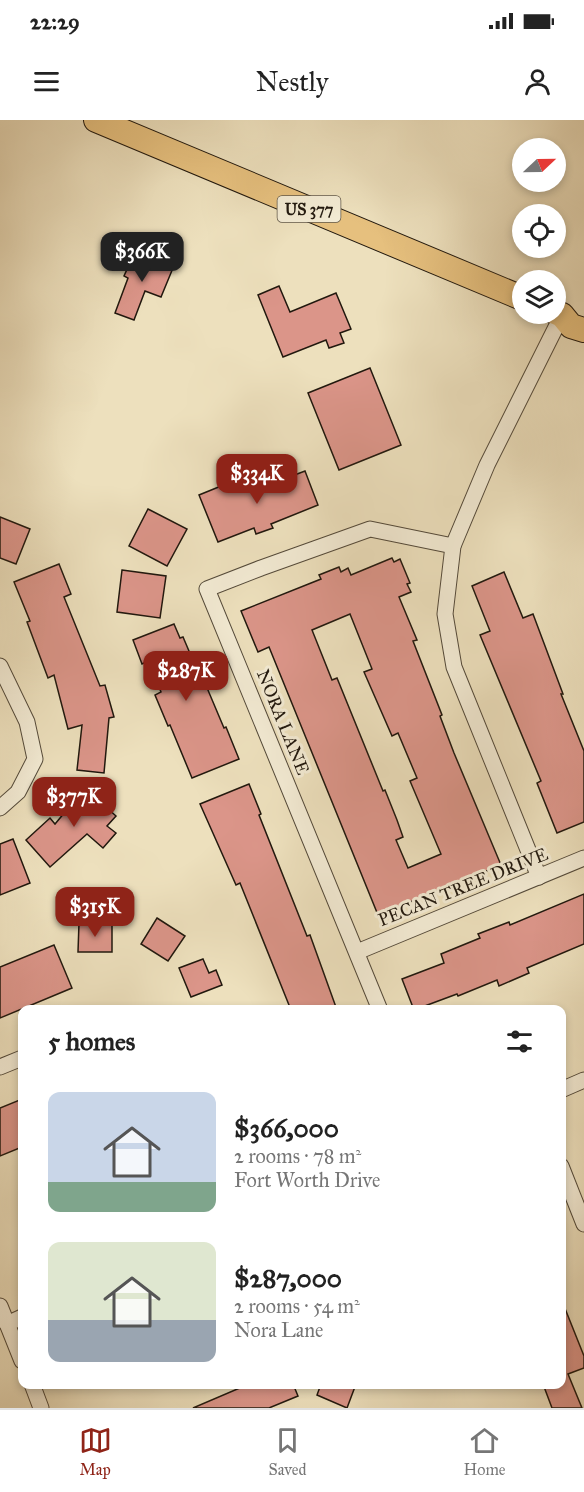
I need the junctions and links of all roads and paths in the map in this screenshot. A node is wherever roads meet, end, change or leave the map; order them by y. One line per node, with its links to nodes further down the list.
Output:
1 (96, 120): 2 (main road, US 377)
2 (512, 294)
3 (566, 321): 5 (main road)
4 (554, 324): 6 (street)
5 (584, 330)
6 (453, 546): 10 (street); 11 (street, NORA LANE)
7 (0, 666): 8 (street)
8 (0, 808)
9 (584, 858): 10 (street, PECAN TREE DRIVE)
10 (539, 877): 11 (street, PECAN TREE DRIVE)
11 (357, 952): 12 (street, NORA LANE)
12 (378, 1005)
13 (18, 1060): 14 (street)
14 (0, 1067)
15 (584, 1080): 16 (street)
16 (566, 1088)
17 (566, 1179): 18 (street)
18 (584, 1224)
19 (0, 1306): 21 (street)
20 (18, 1319): 21 (street)
21 (7, 1324): 22 (street)
22 (18, 1351)
23 (34, 1389): 24 (street)
24 (41, 1408)

